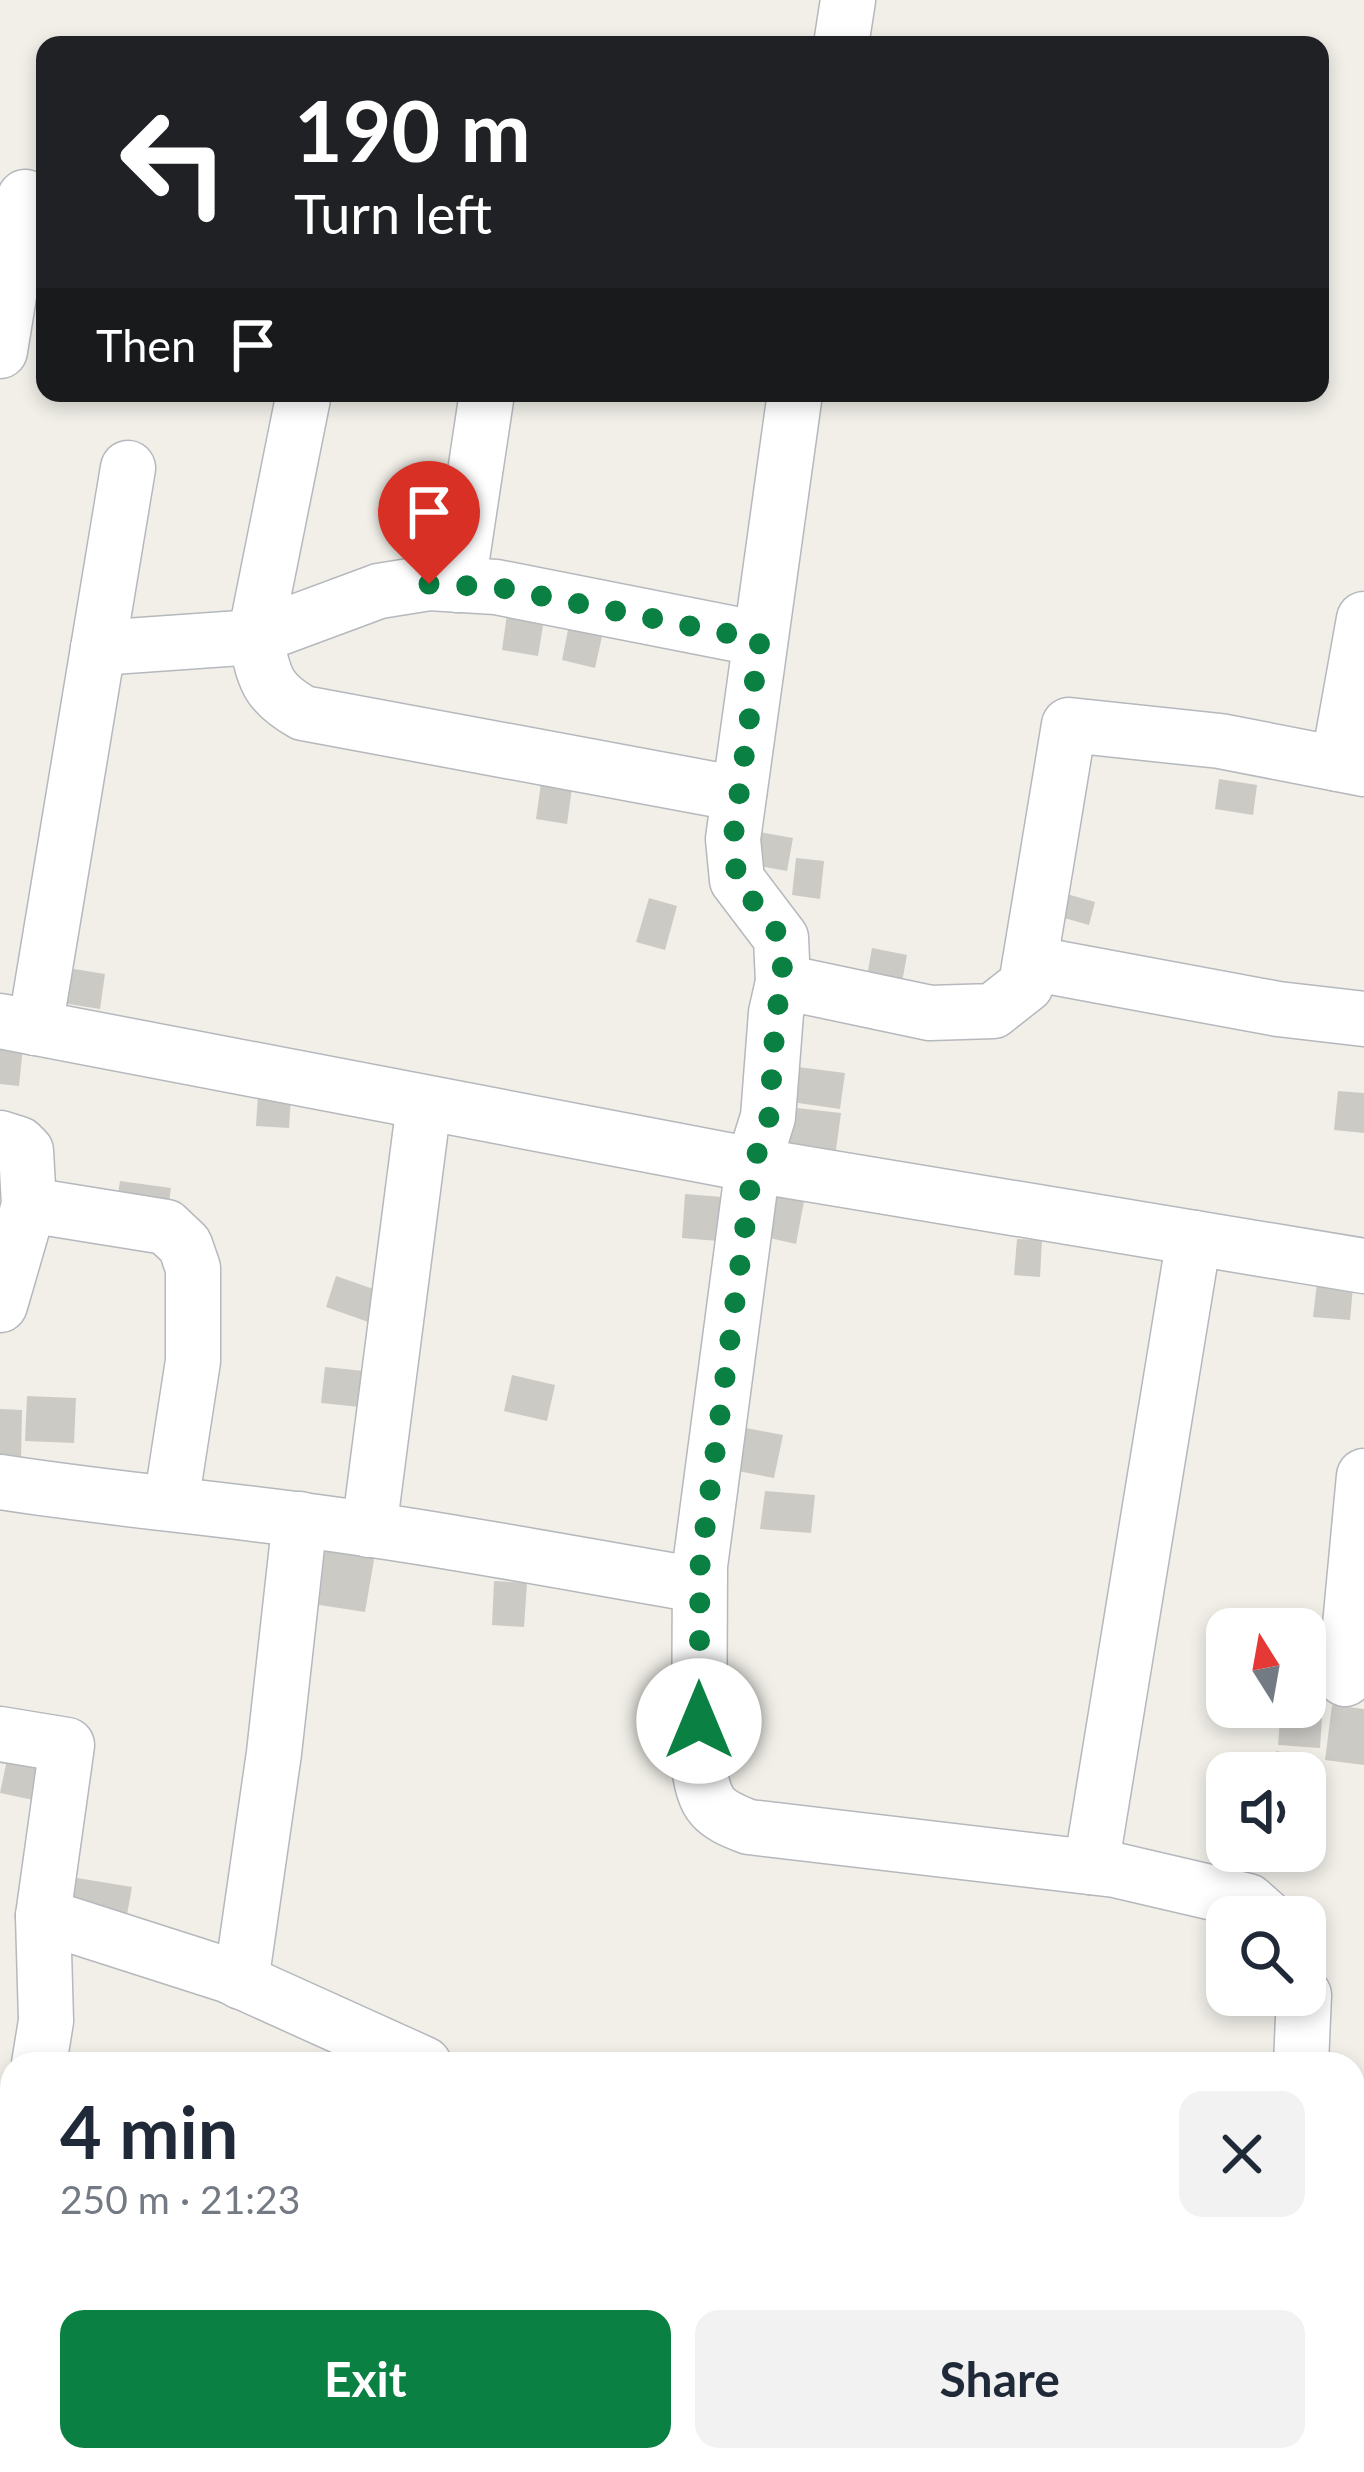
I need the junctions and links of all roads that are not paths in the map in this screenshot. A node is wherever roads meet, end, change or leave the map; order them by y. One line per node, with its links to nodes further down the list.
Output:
1 (848, 0): 2 (street)
2 (842, 36)
3 (25, 197): 4 (street)
4 (0, 351)
5 (302, 402): 11 (street)
6 (486, 402): 9 (street)
7 (794, 402): 12 (street)
8 (128, 468): 13 (street)
9 (458, 585): 11 (street); 12 (street)
10 (1364, 619): 14 (street)
11 (255, 637): 13 (street); 15 (street)
12 (760, 640): 15 (street)
13 (98, 648): 19 (street)
14 (1351, 766): 16 (street)
15 (739, 794): 17 (street)
16 (1030, 963): 17 (street); 18 (street)
17 (783, 982): 22 (street)
18 (1364, 1019)
19 (18, 1024): 20 (street)
20 (424, 1104): 22 (street); 31 (street)
21 (0, 1138): 23 (street)
22 (753, 1166): 24 (street); 32 (street)
23 (29, 1205): 26 (street); 29 (street)
24 (1194, 1238): 25 (street); 35 (street)
25 (1364, 1266)
26 (0, 1305)
27 (1364, 1476): 33 (street)
28 (0, 1482): 29 (street)
29 (171, 1503): 30 (street)
30 (300, 1519): 31 (street); 38 (street)
31 (369, 1530): 32 (street)
32 (698, 1585): 35 (street)
33 (1338, 1679)
34 (0, 1734): 37 (street)
35 (1091, 1867): 36 (street)
36 (1225, 1896)
37 (43, 1916): 38 (street); 40 (street)
38 (241, 1982): 41 (street)
39 (1303, 2016): 42 (street)
40 (28, 2034)
41 (397, 2052)
42 (1302, 2052)

